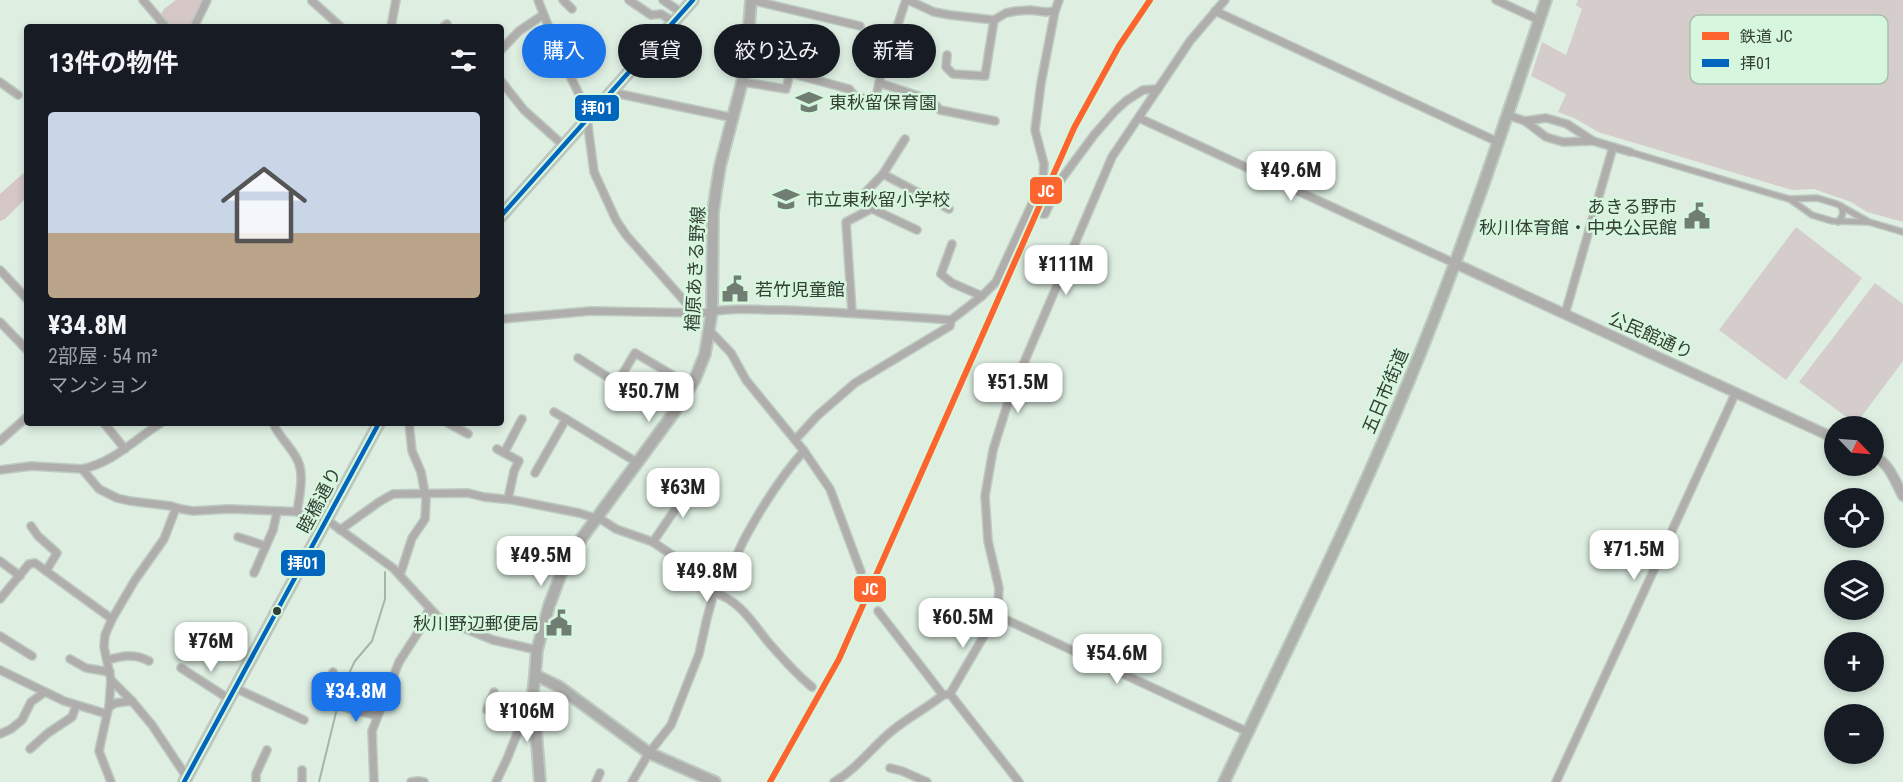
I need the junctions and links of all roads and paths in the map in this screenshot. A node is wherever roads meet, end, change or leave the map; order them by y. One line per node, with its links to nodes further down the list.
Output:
1 (143, 0): 24 (street)
2 (207, 0): 25 (street)
3 (396, 0): 27 (street)
4 (539, 0): 20 (street)
5 (562, 0): 16 (street)
6 (629, 0): 23 (street)
7 (663, 0): 19 (street)
8 (693, 0): 19 (main road)
9 (751, 0): 28 (street); 32 (main road, 楢原あきる野線)
10 (907, 0): 21 (street); 33 (street)
11 (1059, 0): 17 (street)
12 (1225, 0): 18 (street)
13 (1496, 0): 22 (street)
14 (1546, 0): 22 (main road, 五日市街道)
15 (312, 1): 26 (street)
16 (572, 9)
17 (1055, 11): 21 (street); 62 (street)
18 (1215, 12): 35 (street); 49 (street)
19 (682, 13): 23 (main road)
20 (543, 15): 29 (street); 39 (street)
21 (994, 20): 30 (street)
22 (1539, 20): 38 (main road, 五日市街道)
23 (674, 22): 36 (main road)
24 (163, 24)
25 (195, 24)
26 (338, 24)
27 (392, 24)
28 (852, 24)
29 (504, 47)
30 (947, 55)
31 (0, 82): 37 (street)
32 (743, 82): 33 (street); 40 (main road, 楢原あきる野線)
33 (879, 83): 43 (street)
34 (504, 85): 51 (street)
35 (1158, 89): 41 (street); 62 (street)
36 (610, 92): 39 (main road); 40 (street)
37 (18, 95)
38 (1507, 116): 44 (street); 49 (main road, 五日市街道)
39 (587, 118): 51 (main road); 74 (street)
40 (734, 118): 72 (main road, 楢原あきる野線)
41 (1139, 118): 68 (street); 131 (street)
42 (1545, 118): 44 (street); 45 (street); 46 (street)
43 (995, 121)
44 (1525, 121): 46 (street)
45 (1567, 124): 48 (street); 50 (street)
46 (1540, 132): 50 (street)
47 (905, 139): 54 (street)
48 (1593, 141): 50 (street); 52 (street)
49 (1498, 142): 68 (main road, 五日市街道)
50 (1563, 142)
51 (563, 145): 61 (main road)
52 (1613, 147): 53 (street); 75 (street)
53 (1630, 152): 56 (street)
54 (883, 174): 58 (street); 59 (street)
55 (1813, 198): 56 (street); 57 (street); 60 (street)
56 (1789, 199): 60 (street)
57 (1841, 206): 63 (street); 64 (street)
58 (868, 207): 65 (street); 73 (street)
59 (949, 209)
60 (1808, 212): 63 (street)
61 (504, 213)
62 (1028, 213): 71 (street)
63 (1838, 222): 64 (street)
64 (1869, 222): 66 (street)
65 (917, 230)
66 (1903, 232)
67 (952, 244): 71 (street)
68 (1454, 263): 75 (street, 公民館通り); 157 (main road, 五日市街道)
69 (0, 270): 70 (street)
70 (24, 296)
71 (982, 296): 77 (street)
72 (712, 311): 73 (street); 74 (street); 79 (main road, 楢原あきる野線)
73 (852, 312): 77 (street)
74 (695, 313): 76 (street)
75 (1565, 314): 83 (street, 公民館通り)
76 (504, 319)
77 (951, 321): 96 (street)
78 (0, 322): 80 (street)
79 (710, 332): 82 (main road, 楢原あきる野線); 96 (street)
80 (24, 347)
81 (578, 358): 82 (street)
82 (691, 386): 102 (main road, 楢原あきる野線)
83 (1736, 392): 94 (street, 公民館通り); 183 (street)
84 (554, 412): 86 (street)
85 (522, 419): 101 (street)
86 (566, 419): 102 (street); 106 (street)
87 (24, 420): 97 (street)
88 (106, 426): 98 (street)
89 (157, 426): 98 (street)
90 (274, 426): 113 (street)
91 (377, 426): 115 (main road, 睦橋通り)
92 (409, 426): 108 (street)
93 (453, 426): 95 (street)
94 (1824, 433)
95 (468, 434)
96 (795, 440): 100 (street)
97 (0, 441)
98 (125, 449): 104 (street)
99 (497, 449): 101 (street)
100 (804, 451): 123 (street); 127 (street)
101 (504, 453): 110 (street)
102 (638, 463): 114 (main road, 楢原あきる野線)
103 (1884, 463): 109 (street)
104 (82, 469): 105 (street); 111 (street)
105 (0, 470)
106 (535, 473)
107 (693, 483): 119 (street)
108 (425, 494): 110 (street); 117 (street); 125 (street)
109 (1903, 496)
110 (508, 499): 114 (street)
111 (176, 508): 112 (street); 132 (street)
112 (278, 512): 113 (street); 120 (street)
113 (297, 512): 115 (street)
114 (596, 519): 119 (street); 134 (main road, 楢原あきる野線)
115 (327, 520): 117 (street); 145 (main road, 睦橋通り)
116 (31, 526): 122 (street)
117 (340, 530): 125 (street)
118 (238, 537): 120 (street)
119 (653, 542): 127 (street)
120 (266, 546): 124 (street)
121 (0, 561): 126 (street)
122 (46, 571): 126 (street); 132 (street)
123 (861, 572)
124 (254, 573)
125 (400, 575): 129 (street)
126 (20, 576): 128 (street)
127 (714, 593): 144 (street); 161 (street)
128 (0, 599)
129 (429, 609): 134 (street); 154 (street)
130 (878, 611): 149 (street)
131 (996, 615): 149 (street); 157 (street)
132 (112, 619): 137 (street)
133 (0, 636): 135 (street)
134 (537, 650): 142 (main road, 楢原あきる野線)
135 (32, 656)
136 (70, 659): 143 (street)
137 (107, 660): 138 (street); 143 (street)
138 (149, 661)
139 (181, 668): 150 (street)
140 (0, 670): 146 (street)
141 (333, 672): 154 (street)
142 (535, 675): 148 (main road, 楢原あきる野線); 161 (main road)
143 (110, 676): 151 (street); 153 (street)
144 (812, 687)
145 (235, 688): 150 (main road, 睦橋通り); 155 (street)
146 (45, 692): 152 (street); 158 (street)
147 (494, 692): 156 (street)
148 (533, 693): 156 (street); 175 (main road, 楢原あきる野線)
149 (946, 695): 166 (street); 179 (street)
150 (229, 699): 167 (main road, 睦橋通り)
151 (132, 701): 153 (street); 167 (street)
152 (76, 705): 153 (street); 159 (street)
153 (108, 710): 168 (street)
154 (377, 716): 171 (street)
155 (304, 720)
156 (520, 727): 174 (street)
157 (1248, 732): 182 (main road, 五日市街道)
158 (0, 734)
159 (30, 748)
160 (267, 750): 169 (street)
161 (649, 753): 177 (street); 178 (main road)
162 (890, 768): 165 (street)
163 (302, 770): 170 (street)
164 (600, 773): 176 (street)
165 (914, 779): 180 (street)
166 (1016, 779): 181 (street)
167 (187, 781)
168 (111, 782)
169 (256, 782)
170 (302, 782)
171 (374, 782)
172 (411, 782): 173 (street)
173 (424, 782)
174 (496, 782)
175 (540, 782)
176 (596, 782)
177 (632, 782)
178 (715, 782)
179 (834, 782)
180 (927, 782)
181 (1008, 782)
182 (1225, 782)
183 (1556, 782)

